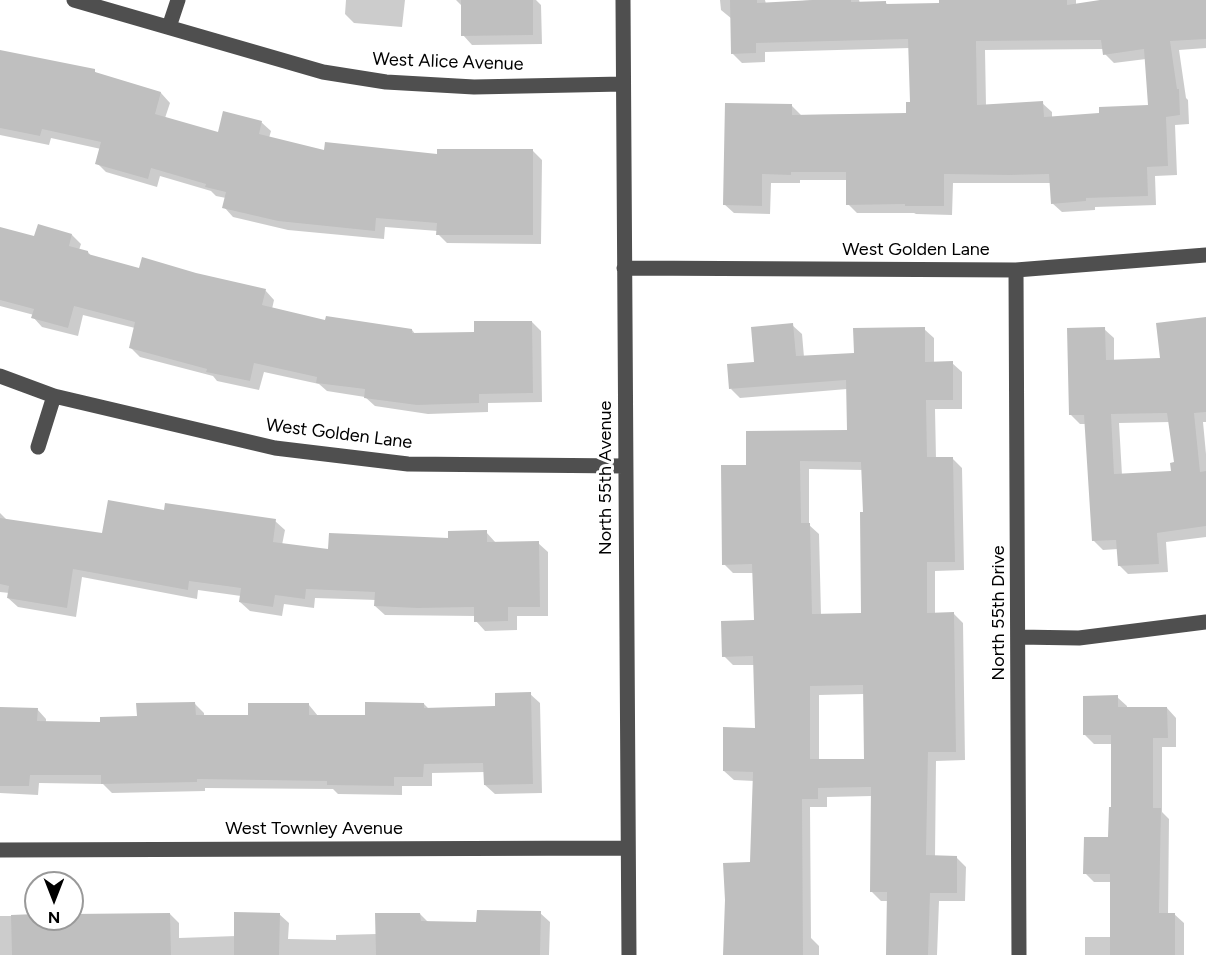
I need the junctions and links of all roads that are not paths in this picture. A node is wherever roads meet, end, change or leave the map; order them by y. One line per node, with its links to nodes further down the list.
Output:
1 (74, 0): 4 (street, West Alice Avenue)
2 (178, 0): 4 (street)
3 (623, 0): 5 (street, North 55th Avenue)
4 (169, 27): 5 (street, West Alice Avenue)
5 (623, 84): 7 (street, North 55th Avenue)
6 (1206, 255): 8 (street, West Golden Lane)
7 (624, 268): 8 (street, West Golden Lane); 12 (street, North 55th Avenue)
8 (1016, 270): 14 (street, North 55th Drive)
9 (0, 376): 10 (street, West Golden Lane)
10 (54, 396): 11 (street); 12 (street, West Golden Lane)
11 (38, 447)
12 (625, 466): 15 (street, North 55th Avenue)
13 (1206, 622): 14 (street)
14 (1018, 637): 18 (street, North 55th Drive)
15 (627, 848): 16 (street, West Townley Avenue); 17 (street, North 55th Avenue)
16 (0, 849)
17 (629, 955)
18 (1019, 955)

